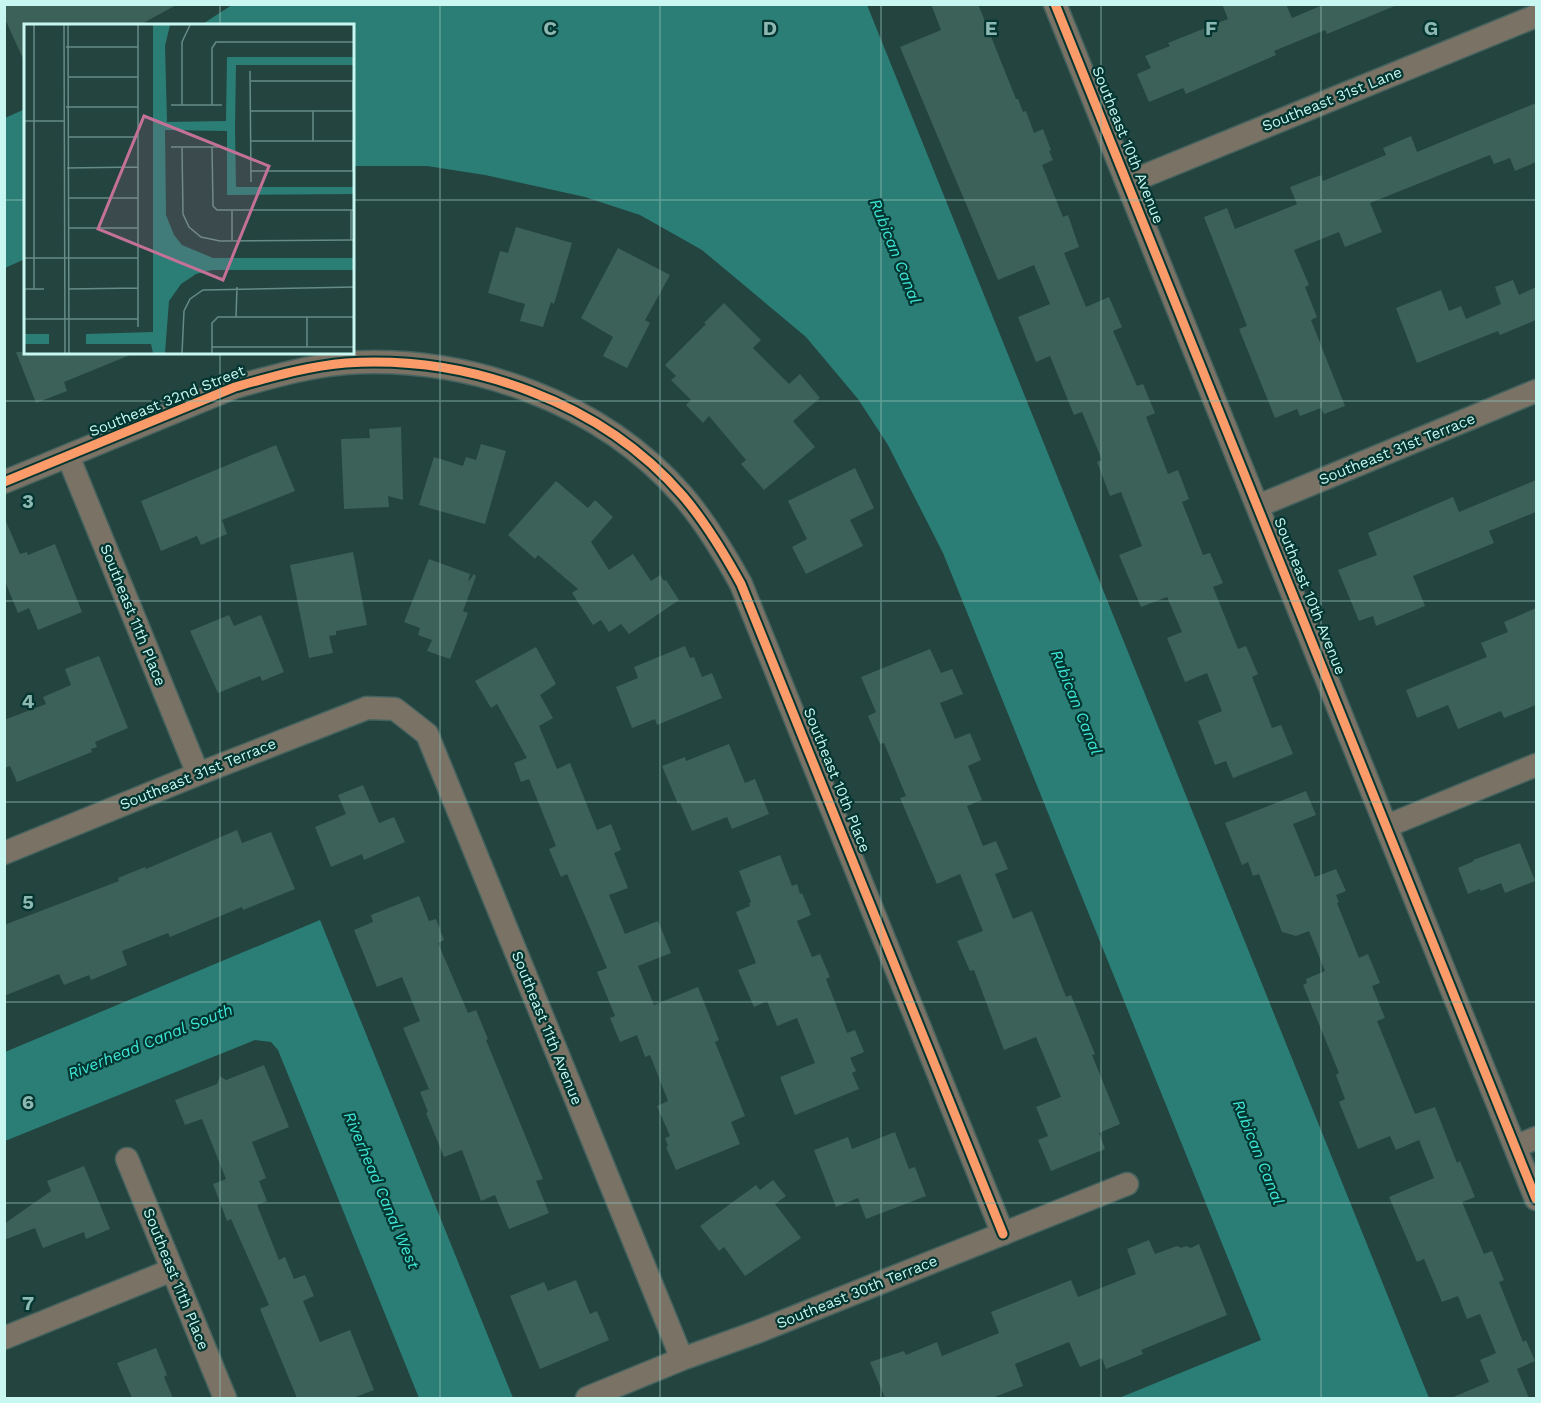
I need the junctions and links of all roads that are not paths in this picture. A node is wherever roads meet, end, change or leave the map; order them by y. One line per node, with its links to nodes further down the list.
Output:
1 (1055, 4): 3 (street, Southeast 10th Avenue)
2 (1536, 16): 3 (street, Southeast 31st Lane)
3 (1127, 183): 8 (street, Southeast 10th Avenue)
4 (1536, 391): 8 (street, Southeast 31st Terrace)
5 (555, 402): 6 (street, Southeast 32nd Street); 19 (street, Southeast 10th Place)
6 (69, 456): 7 (street, Southeast 32nd Street); 11 (street, Southeast 11th Place)
7 (4, 482)
8 (1258, 506): 12 (street, Southeast 10th Avenue)
9 (395, 709): 11 (street, Southeast 31st Terrace); 22 (street, Southeast 11th Avenue)
10 (1536, 765): 12 (street)
11 (198, 774): 13 (street, Southeast 31st Terrace)
12 (1387, 826): 15 (street, Southeast 10th Avenue)
13 (4, 853)
14 (1536, 1138): 15 (street)
15 (1515, 1147): 18 (street, Southeast 10th Avenue)
16 (127, 1159): 20 (street, Southeast 11th Place)
17 (1127, 1184): 19 (street, Southeast 30th Terrace)
18 (1536, 1199)
19 (1003, 1234): 22 (street, Southeast 30th Terrace)
20 (172, 1270): 21 (street); 23 (street, Southeast 11th Place)
21 (4, 1338)
22 (682, 1359): 24 (street, Southeast 30th Terrace)
23 (225, 1398)
24 (587, 1398)

